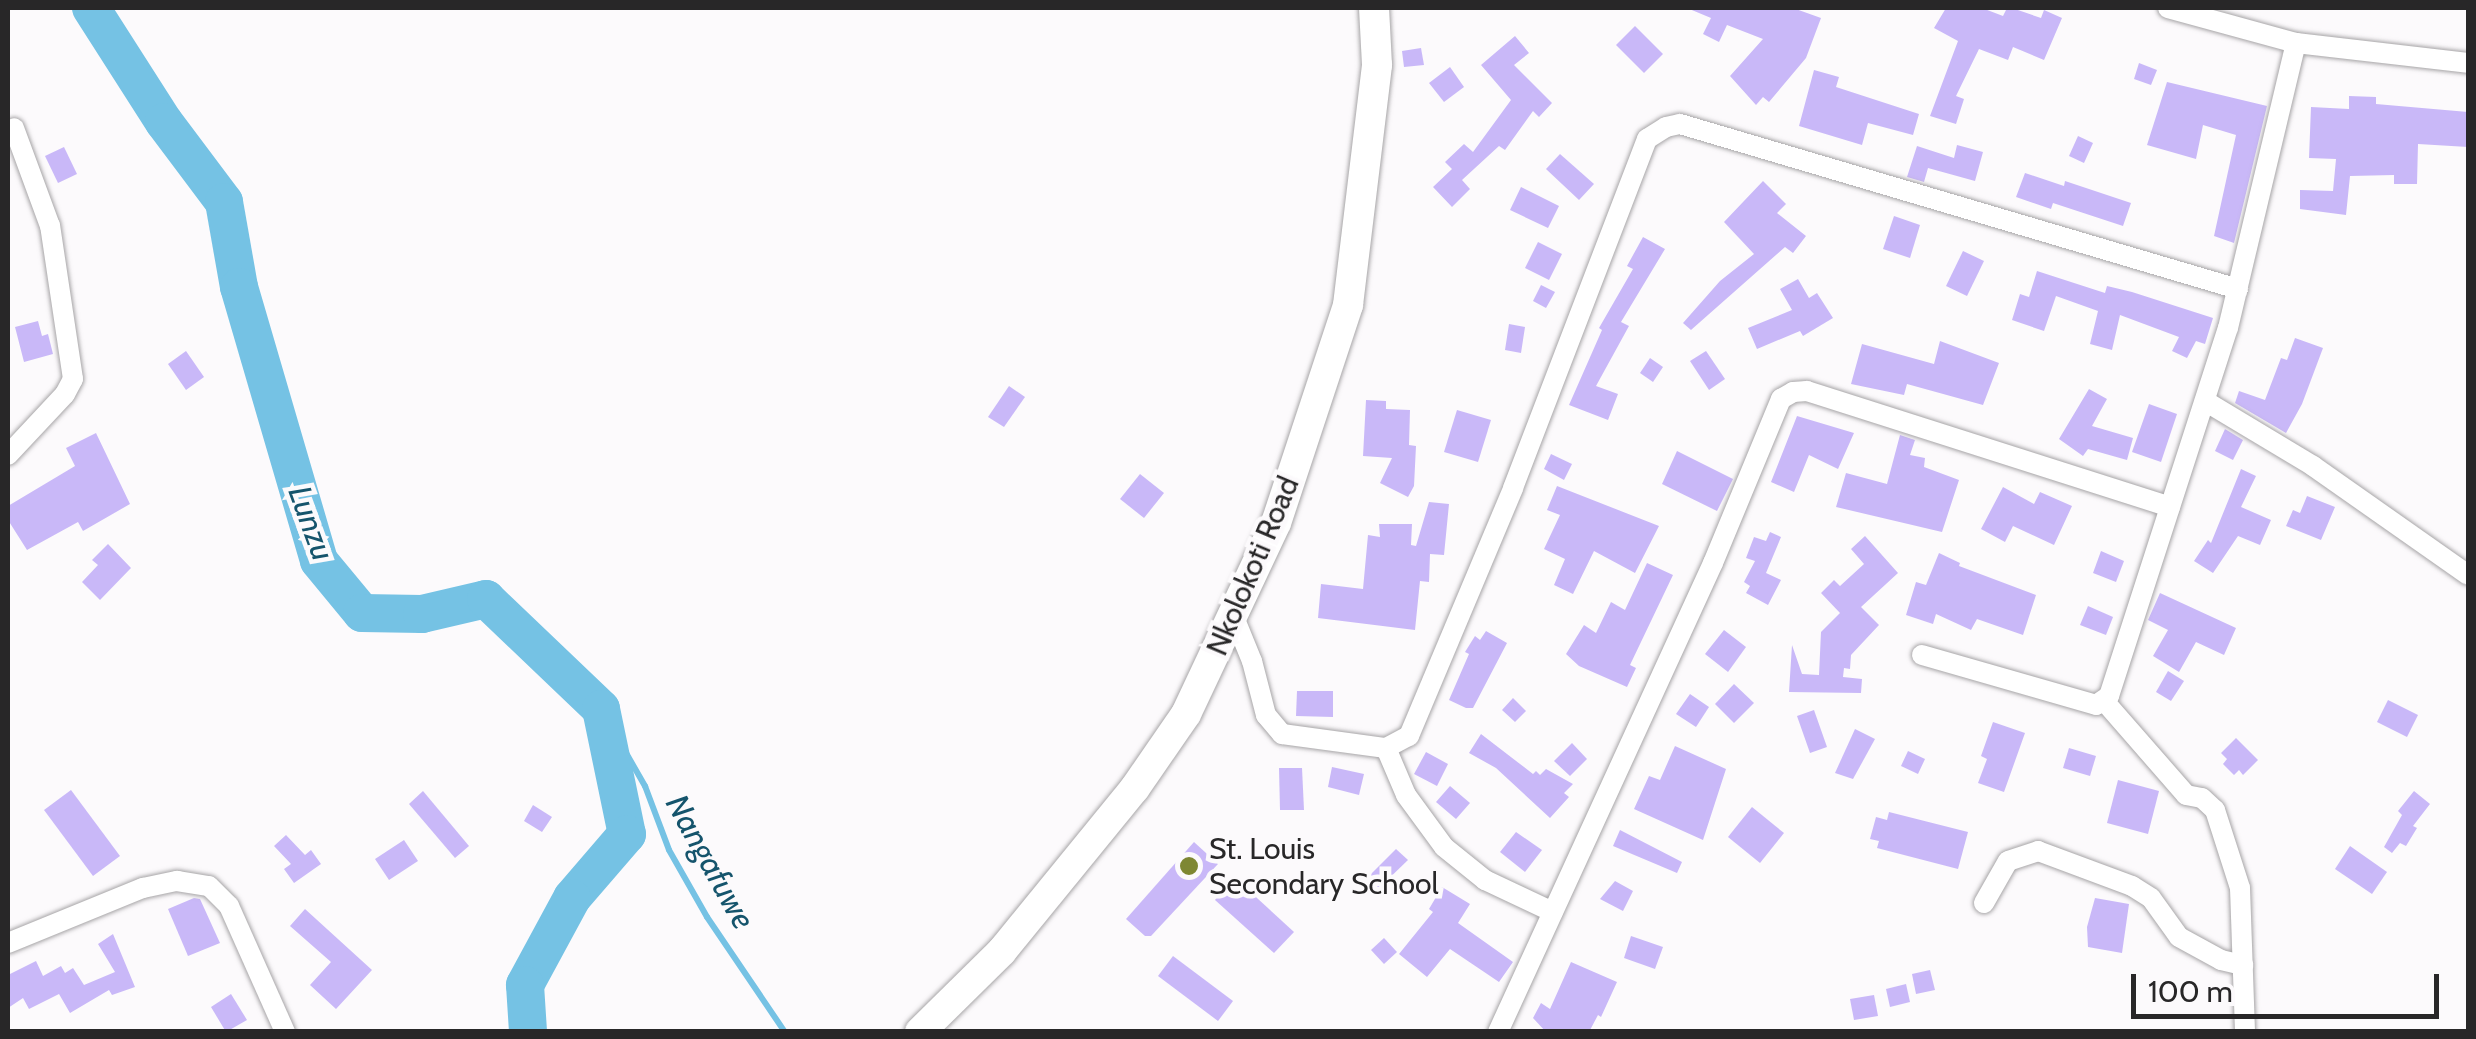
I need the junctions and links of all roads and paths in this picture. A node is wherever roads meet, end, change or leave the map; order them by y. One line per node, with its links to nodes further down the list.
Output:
1 (1374, 8): 11 (main road, Nkolokoti Road)
2 (2168, 8): 3 (street)
3 (2296, 43): 4 (street); 6 (street)
4 (2468, 64)
5 (14, 128): 8 (street)
6 (2238, 288): 7 (street); 14 (street)
7 (2205, 401): 9 (street); 10 (street)
8 (8, 455)
9 (2170, 507): 13 (street); 16 (street)
10 (2468, 575)
11 (1234, 616): 14 (street); 20 (main road, Nkolokoti Road)
12 (1922, 655): 13 (street)
13 (2104, 702): 18 (street)
14 (1386, 748): 16 (street)
15 (1984, 902): 18 (street)
16 (1553, 912): 21 (street)
17 (8, 943): 19 (street)
18 (2243, 965): 22 (street)
19 (285, 1032)
20 (920, 1032)
21 (1498, 1032)
22 (2245, 1032)

